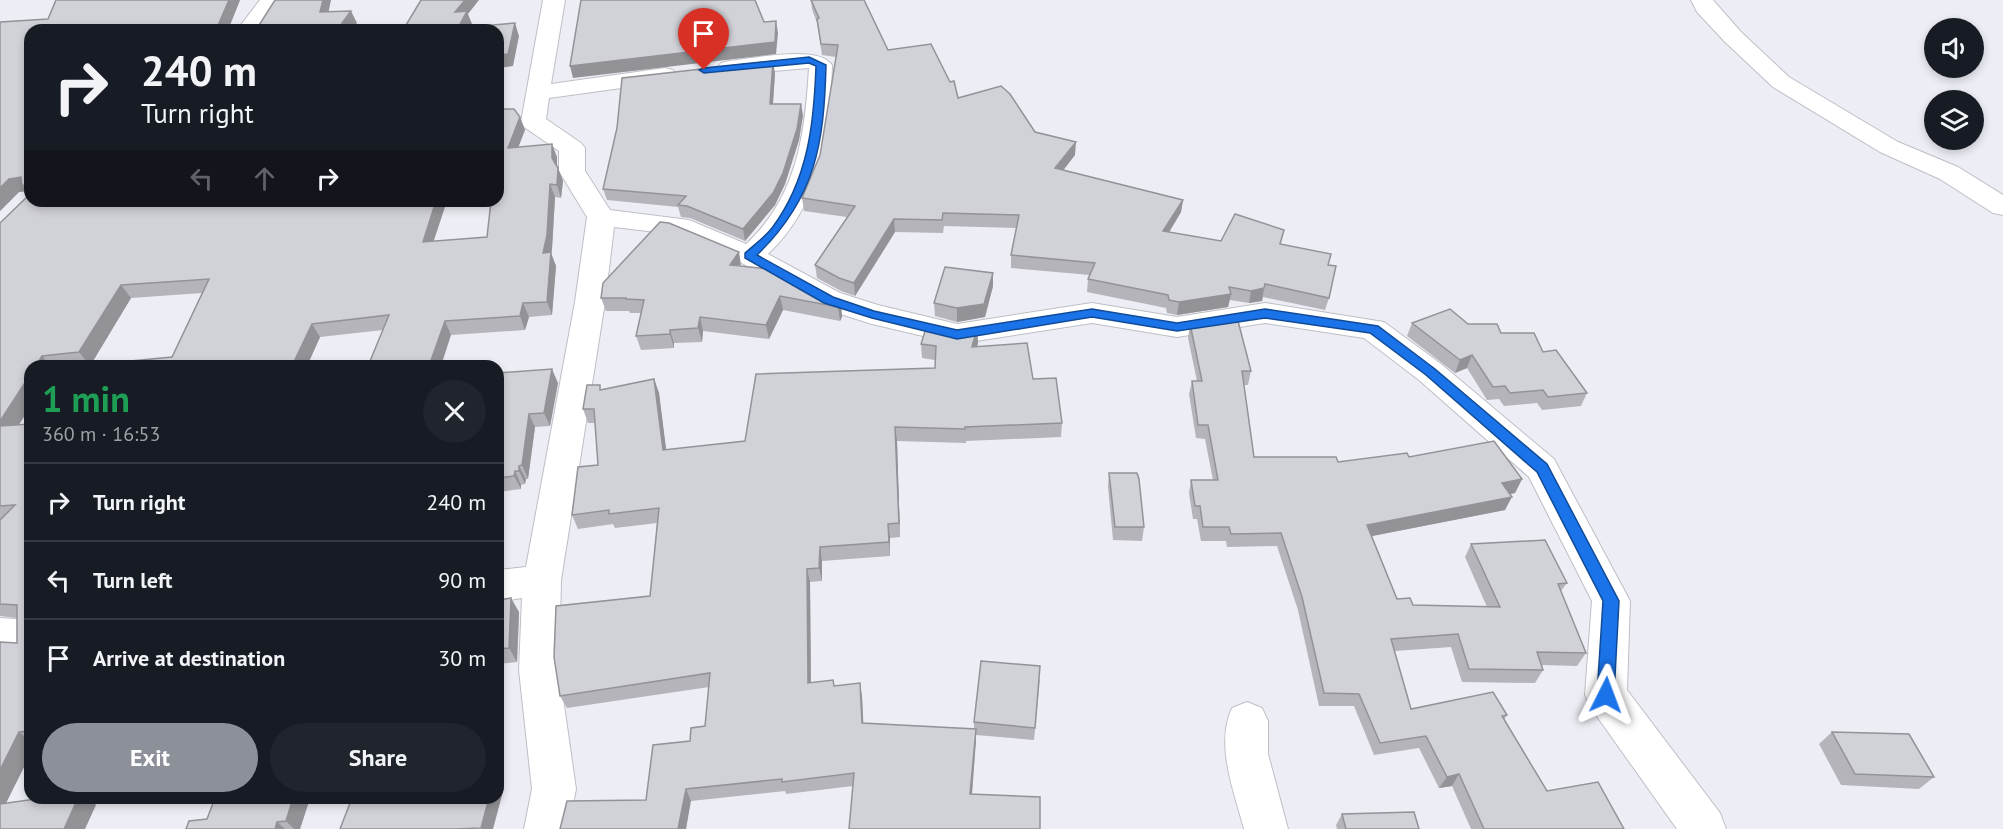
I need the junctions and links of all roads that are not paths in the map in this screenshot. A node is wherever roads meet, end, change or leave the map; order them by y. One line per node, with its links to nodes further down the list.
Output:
1 (280, 0): 4 (street)
2 (554, 0): 5 (street)
3 (1702, 0): 6 (street)
4 (253, 24)
5 (537, 93): 7 (street); 8 (street)
6 (2003, 207)
7 (601, 217): 8 (street); 9 (street)
8 (750, 256): 16 (street)
9 (542, 580): 10 (street); 14 (street)
10 (504, 585)
11 (0, 635): 12 (street)
12 (24, 637)
13 (1247, 721): 15 (street)
14 (546, 829)
15 (1266, 829)
16 (1704, 829)

